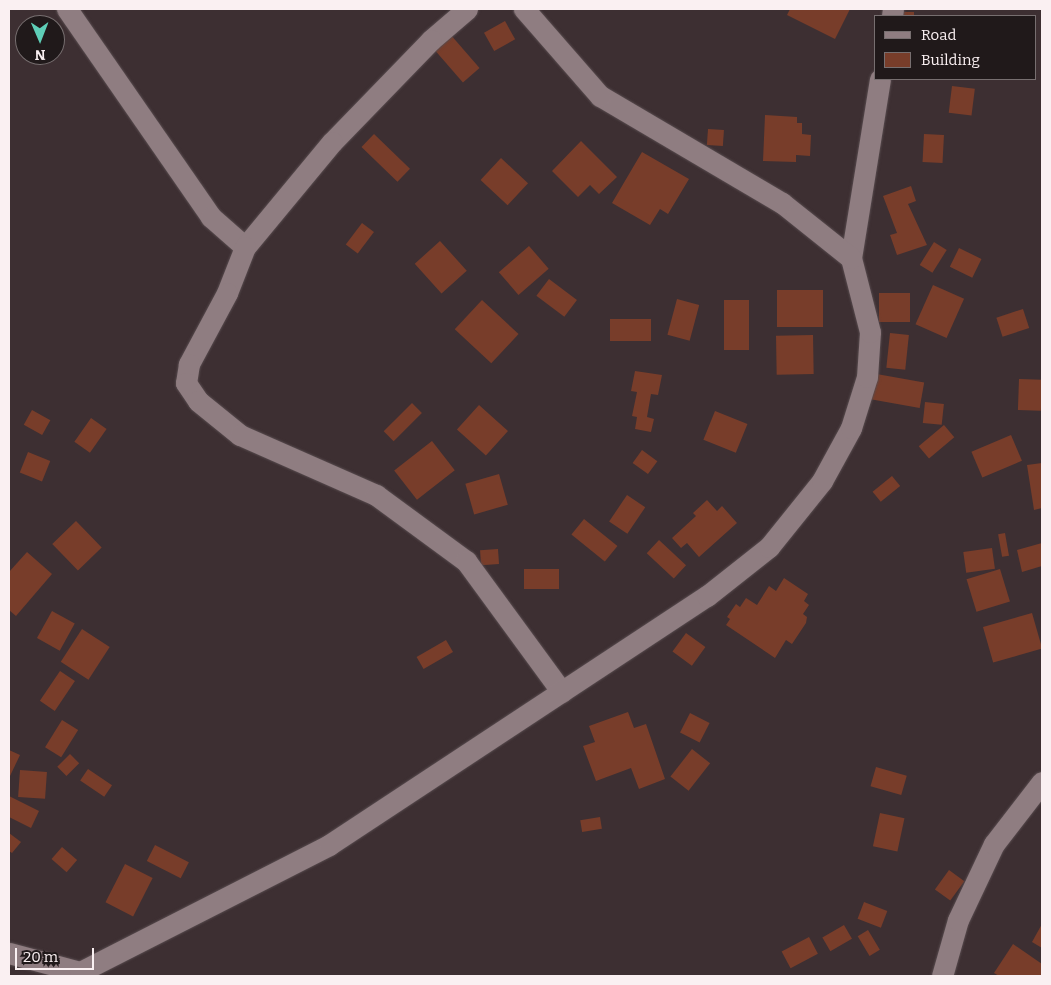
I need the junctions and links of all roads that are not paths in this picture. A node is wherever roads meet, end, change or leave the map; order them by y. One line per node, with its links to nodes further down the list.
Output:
1 (66, 9): 5 (street)
2 (467, 9): 5 (street)
3 (524, 9): 6 (street)
4 (880, 80): 6 (street)
5 (245, 247): 7 (street)
6 (851, 258): 7 (street)
7 (562, 692): 10 (street)
8 (1042, 782): 11 (street)
9 (9, 953): 10 (street)
10 (80, 974)
11 (942, 976)

